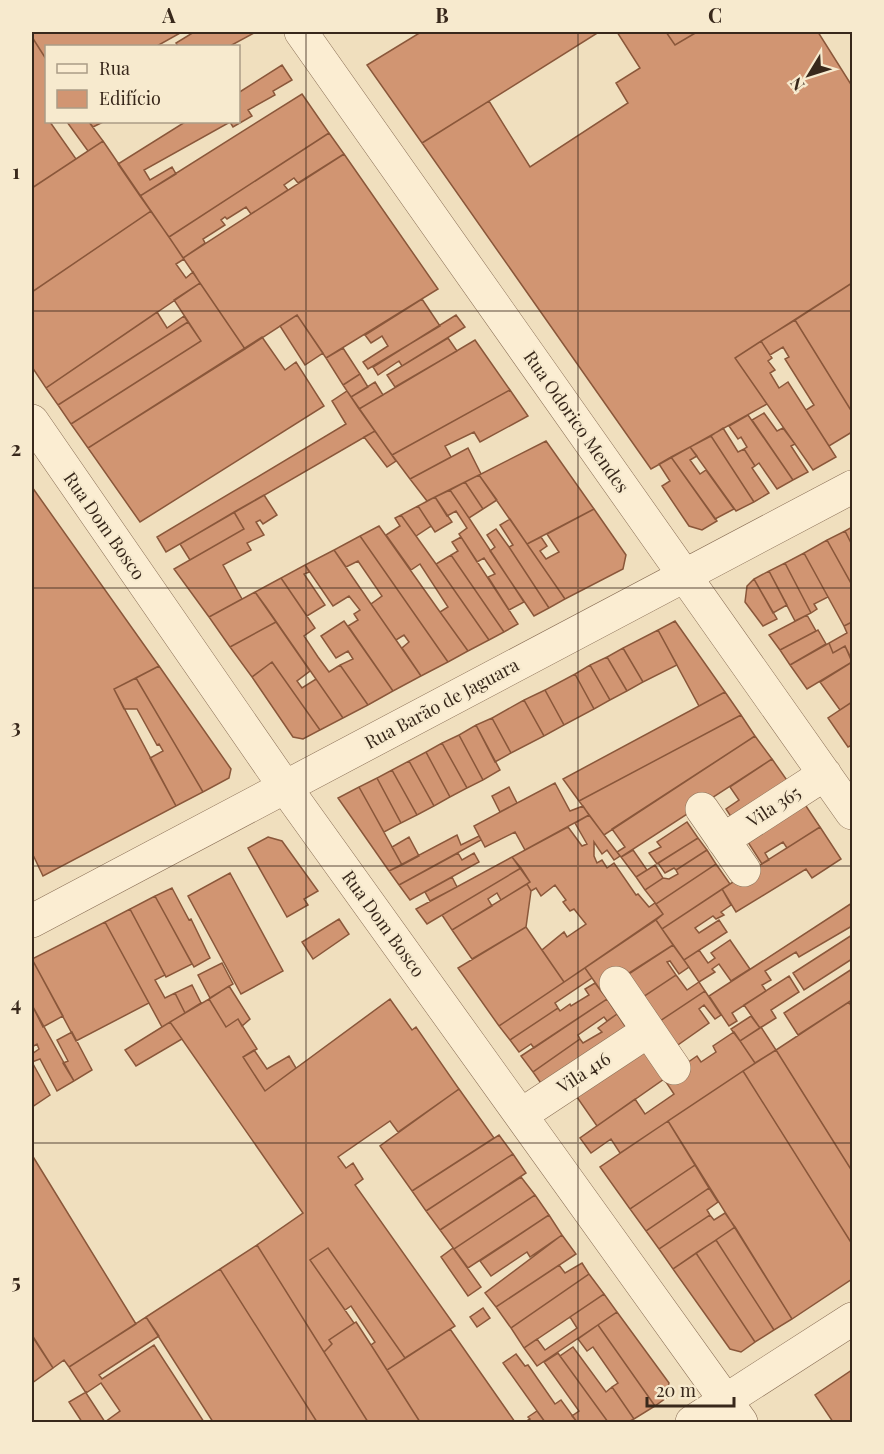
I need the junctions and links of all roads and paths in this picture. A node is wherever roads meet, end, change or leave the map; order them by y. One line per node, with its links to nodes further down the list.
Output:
1 (301, 32): 4 (street, Rua Odorico Mendes)
2 (32, 421): 6 (street, Rua Dom Bosco)
3 (852, 487): 4 (street, Rua Barão de Jaguara)
4 (684, 576): 5 (street, Rua Odorico Mendes); 6 (street, Rua Barão de Jaguara)
5 (825, 774): 8 (street, Rua Odorico Mendes); 9 (street, Vila 365)
6 (285, 786): 11 (street, Rua Barão de Jaguara); 15 (street, Rua Dom Bosco)
7 (702, 809): 9 (street)
8 (852, 813)
9 (723, 840): 10 (street)
10 (744, 870)
11 (32, 921)
12 (616, 983): 13 (street)
13 (648, 1031): 14 (street); 15 (street, Vila 416)
14 (674, 1068)
15 (520, 1115): 17 (street, Rua Dom Bosco)
16 (852, 1319): 17 (street)
17 (733, 1412): 18 (street)
18 (692, 1422)

